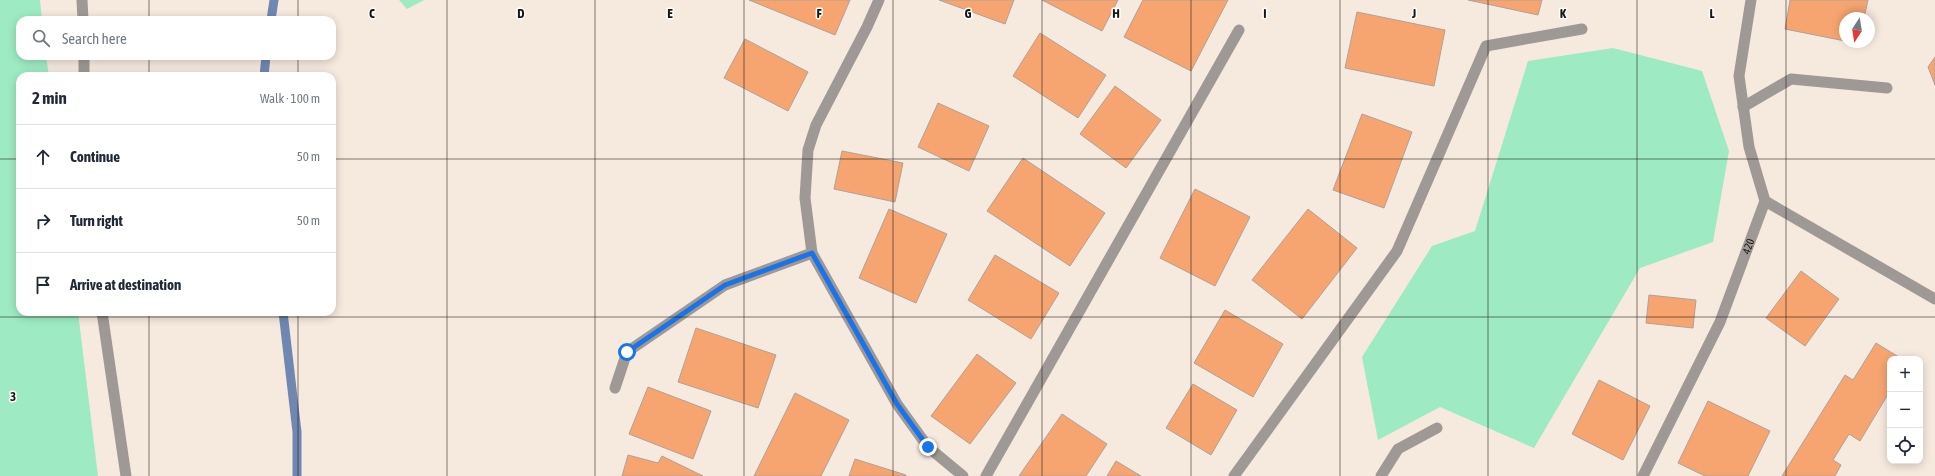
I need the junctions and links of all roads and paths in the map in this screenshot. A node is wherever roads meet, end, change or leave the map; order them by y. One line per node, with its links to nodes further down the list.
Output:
1 (82, 0): 4 (street)
2 (879, 0): 12 (street)
3 (1751, 0): 10 (street)
4 (83, 16)
5 (1582, 29): 20 (street)
6 (1239, 30): 19 (street)
7 (84, 60): 8 (street)
8 (84, 72)
9 (1887, 88): 10 (street)
10 (1743, 107): 11 (street)
11 (1765, 201): 13 (street); 22 (street, 420)
12 (812, 253): 15 (street); 18 (street)
13 (1935, 299)
14 (103, 316): 17 (street)
15 (615, 388)
16 (1436, 428): 21 (street)
17 (126, 476)
18 (963, 476)
19 (986, 476)
20 (1234, 476)
21 (1381, 476)
22 (1643, 476)

